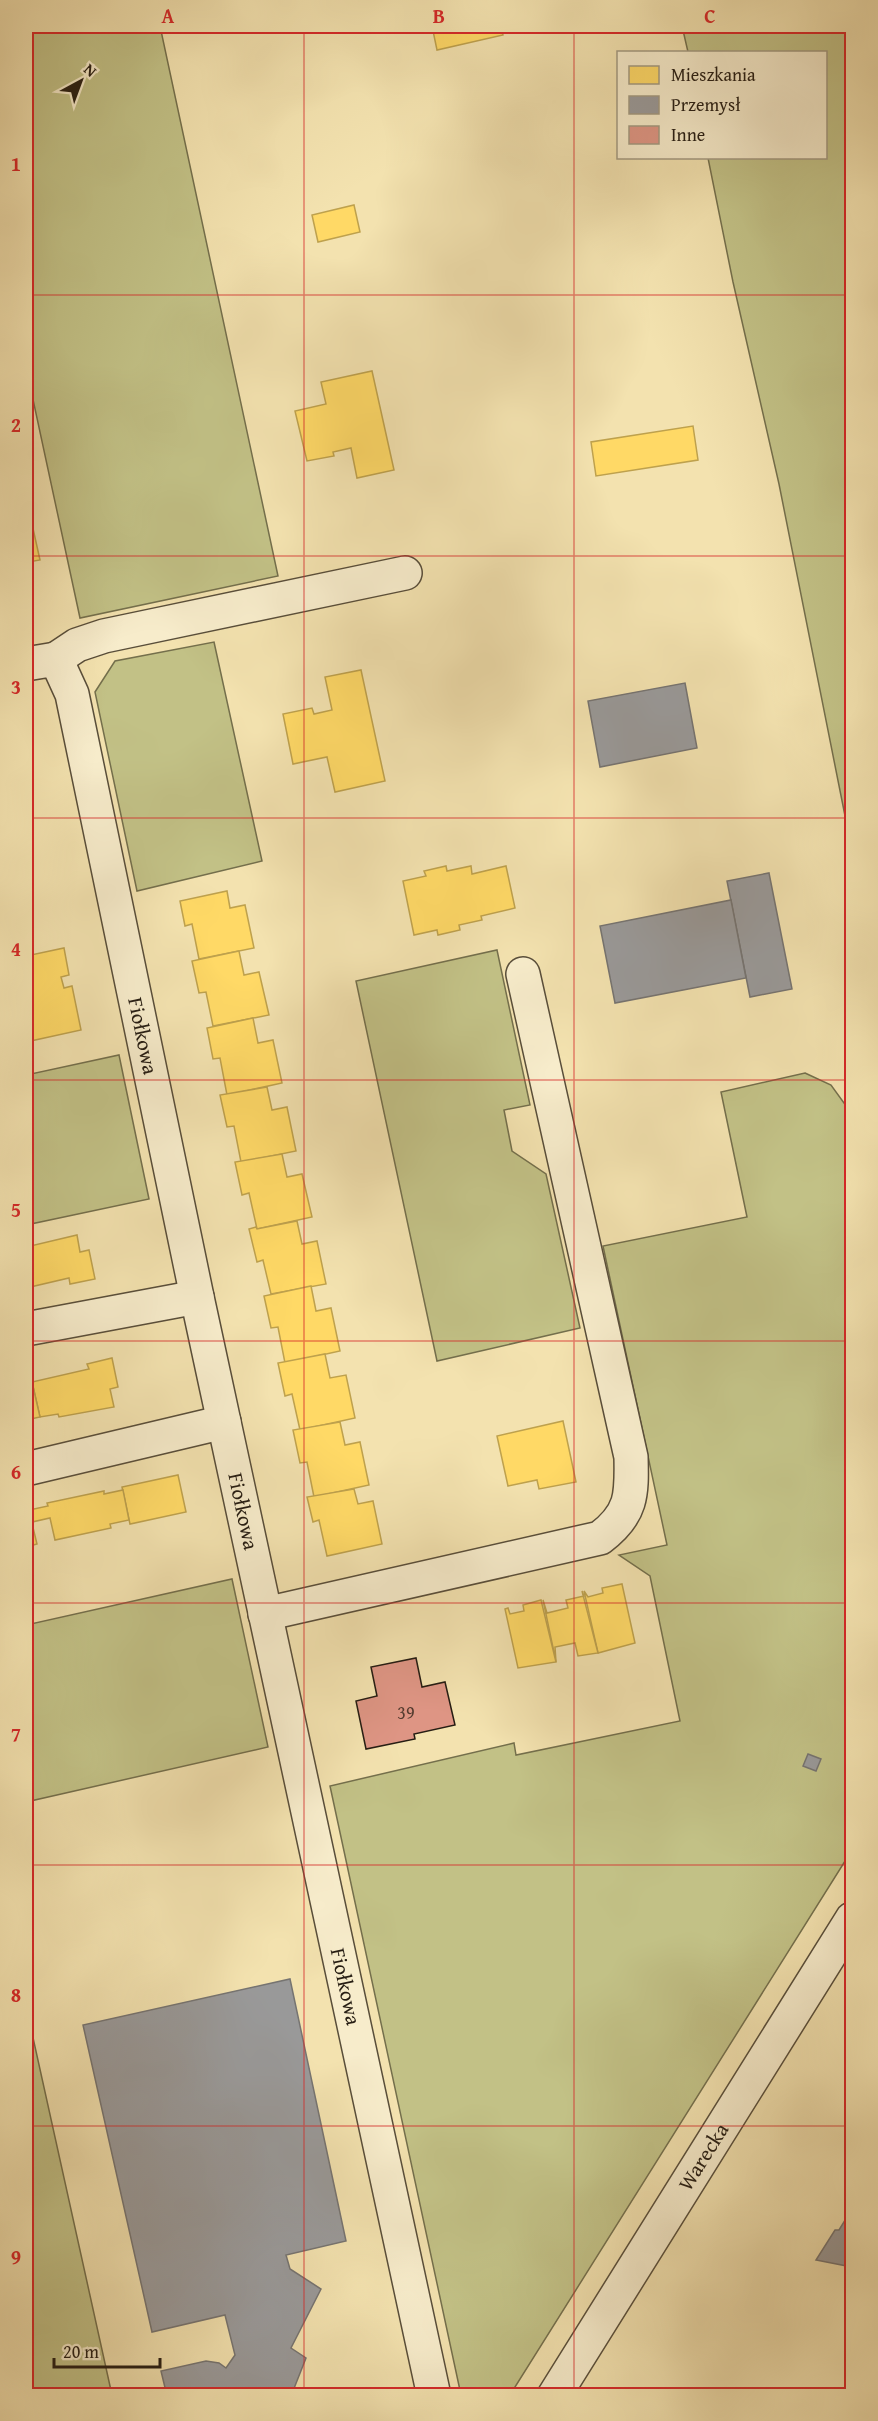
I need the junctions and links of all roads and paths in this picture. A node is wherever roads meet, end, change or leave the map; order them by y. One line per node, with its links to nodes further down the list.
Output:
1 (405, 573): 2 (street)
2 (41, 661): 4 (street, Fiołkowa)
3 (523, 974): 8 (street)
4 (197, 1297): 5 (street); 6 (street, Fiołkowa)
5 (26, 1329)
6 (224, 1422): 7 (street); 8 (street, Fiołkowa)
7 (26, 1469)
8 (265, 1614): 10 (street, Fiołkowa)
9 (852, 1919): 11 (street, Warecka)
10 (434, 2396)
11 (554, 2396)

